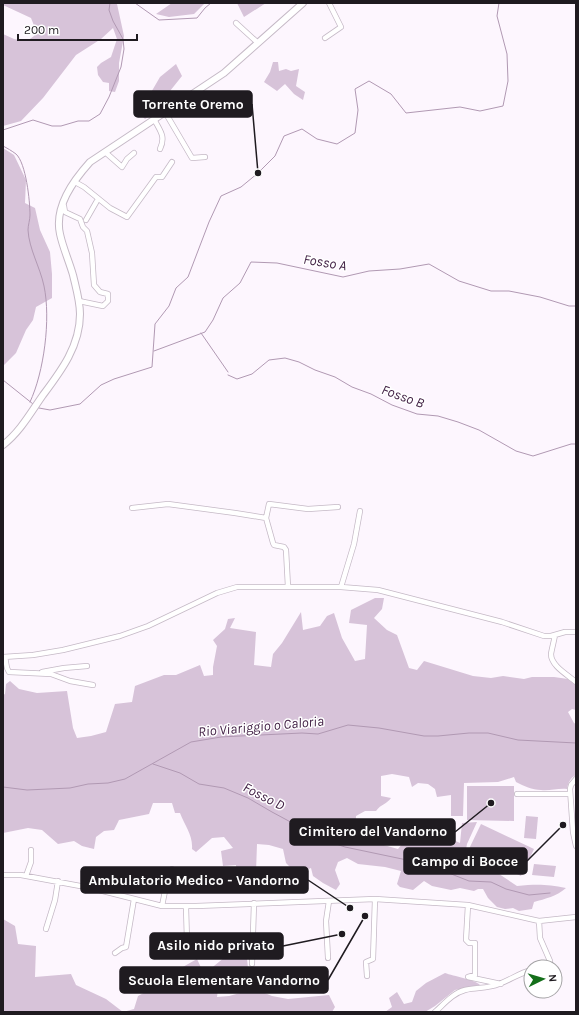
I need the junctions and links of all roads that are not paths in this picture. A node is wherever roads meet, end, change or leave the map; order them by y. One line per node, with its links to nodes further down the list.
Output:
1 (303, 3): 5 (street)
2 (329, 3): 4 (street)
3 (236, 23): 5 (street)
4 (325, 38)
5 (258, 43): 6 (street)
6 (165, 112): 7 (street); 11 (street)
7 (154, 119): 8 (street); 9 (street)
8 (160, 148)
9 (106, 152): 10 (street); 13 (street)
10 (134, 153)
11 (205, 157)
12 (172, 162): 14 (street)
13 (75, 182): 14 (street); 15 (street)
14 (98, 199): 16 (street)
15 (63, 202): 17 (street); 17 (street)
16 (86, 220)
17 (79, 301): 18 (street)
18 (3, 444)
19 (338, 507): 22 (street)
20 (132, 508): 22 (street)
21 (360, 511): 24 (street)
22 (266, 518): 23 (street)
23 (288, 587): 24 (street); 27 (street)
24 (341, 587): 26 (street)
25 (576, 632): 26 (street)
26 (555, 635): 30 (street)
27 (4, 657): 29 (street)
28 (87, 666): 29 (street)
29 (41, 673): 31 (street)
30 (576, 682)
31 (94, 685)
32 (576, 779): 34 (street)
33 (517, 794): 34 (street)
34 (570, 794): 35 (street)
35 (574, 813): 36 (street)
36 (576, 846)
37 (31, 850): 40 (street)
38 (172, 869): 47 (street)
39 (3, 875): 40 (street)
40 (26, 876): 41 (street)
41 (58, 881): 42 (street); 51 (street)
42 (134, 899): 47 (street); 53 (street)
43 (374, 899): 44 (street); 46 (street); 58 (street)
44 (329, 901): 45 (street); 54 (street)
45 (254, 903): 48 (street); 56 (street)
46 (468, 905): 50 (street); 59 (street)
47 (162, 906): 48 (street)
48 (186, 907): 52 (street)
49 (576, 917): 50 (street)
50 (539, 921): 55 (street)
51 (46, 929)
52 (187, 941)
53 (115, 953)
54 (328, 958)
55 (549, 959)
56 (252, 964)
57 (523, 973): 59 (street)
58 (367, 976)
59 (501, 984): 60 (street)
60 (435, 1012)

